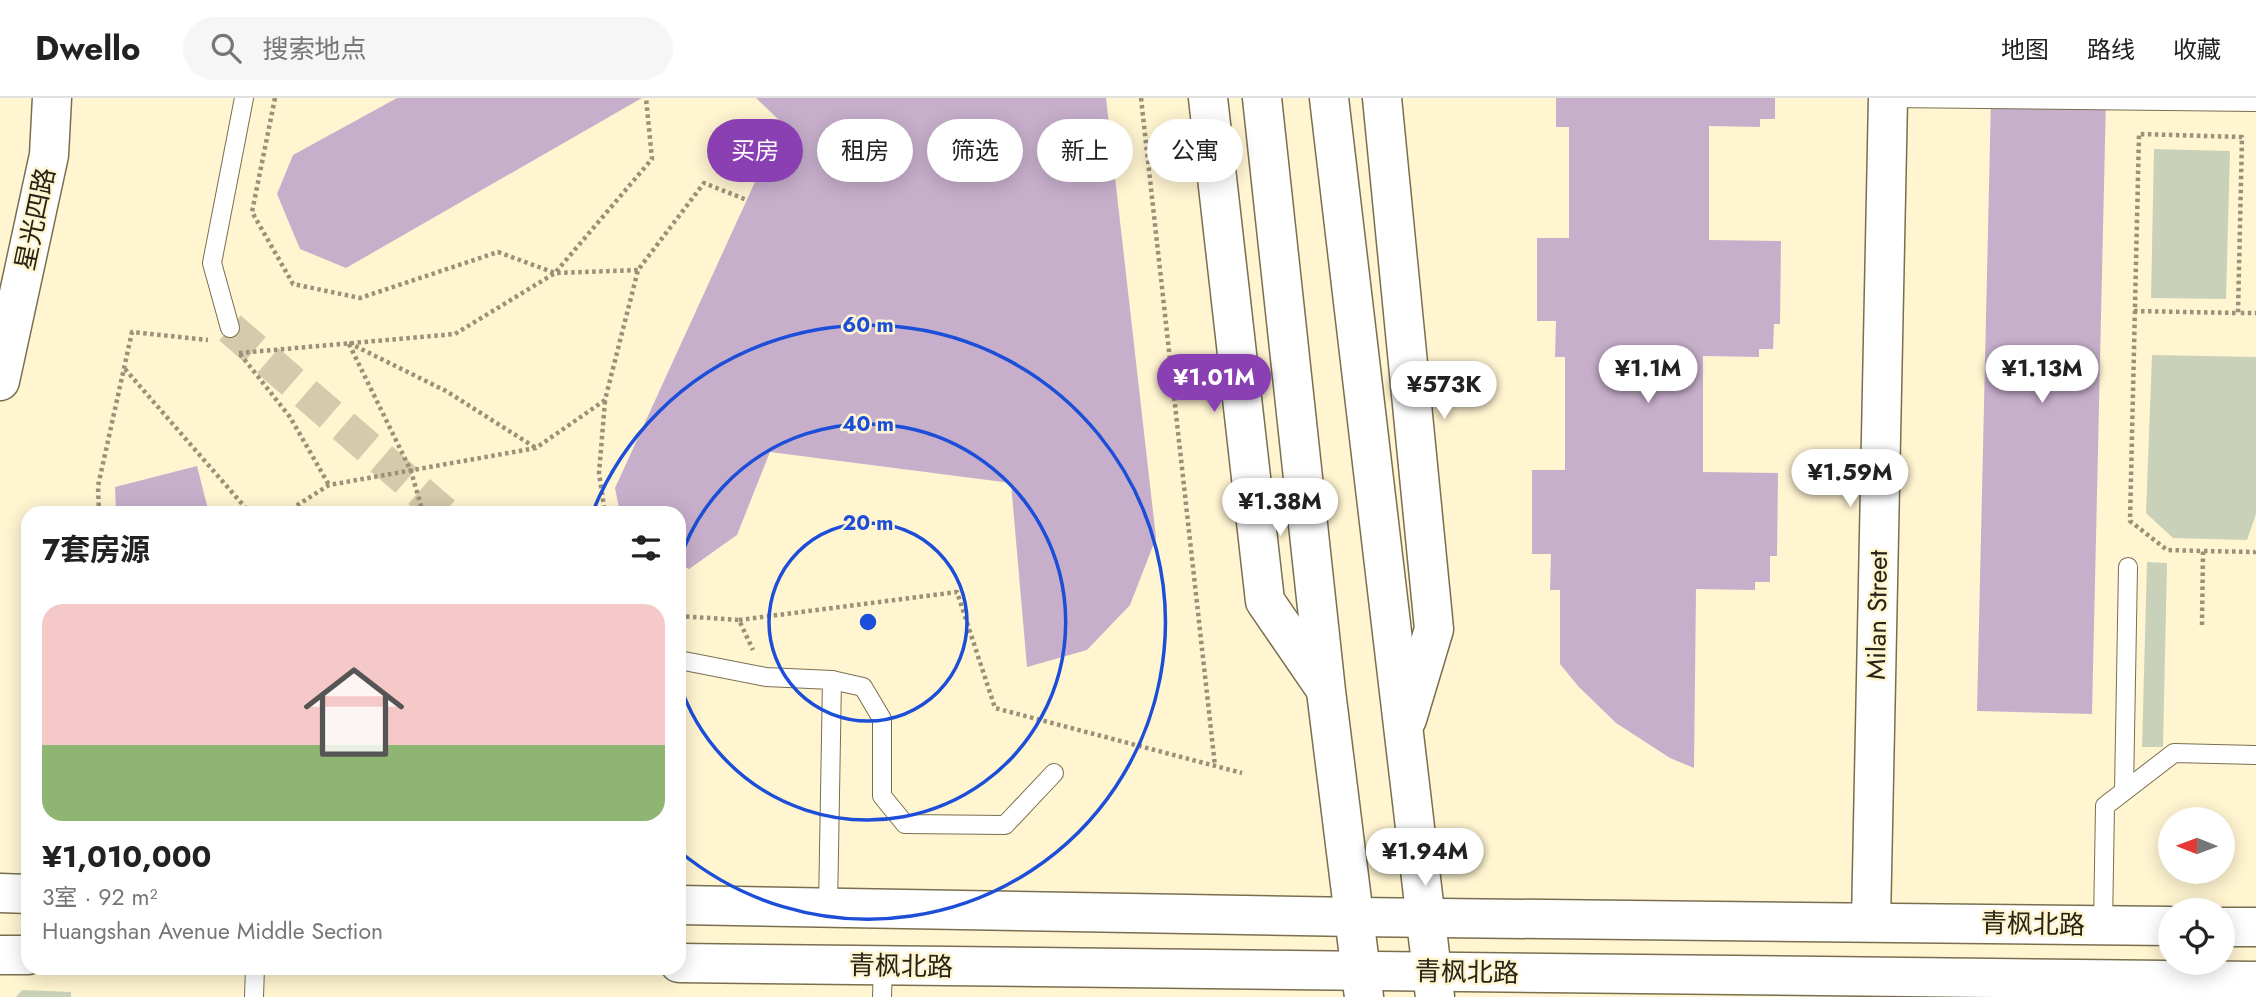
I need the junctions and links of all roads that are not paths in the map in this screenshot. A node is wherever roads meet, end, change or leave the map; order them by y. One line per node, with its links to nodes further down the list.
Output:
1 (52, 98): 10 (street, 星光四路)
2 (244, 98): 9 (lane)
3 (1208, 98): 14 (street)
4 (1262, 98): 14 (street)
5 (1329, 98): 15 (street)
6 (1382, 98): 15 (street)
7 (1888, 98): 8 (lane); 25 (street, Milan Street)
8 (2256, 103)
9 (230, 328)
10 (0, 381)
11 (2128, 567): 18 (lane)
12 (686, 661): 13 (lane)
13 (832, 680): 17 (lane); 22 (lane)
14 (1326, 691): 23 (street)
15 (1403, 735): 24 (street)
16 (2256, 755): 18 (lane)
17 (1054, 773)
18 (2124, 791): 26 (lane)
19 (0, 893): 20 (street)
20 (21, 894)
21 (686, 905): 22 (street, 青枫北路)
22 (828, 908): 23 (street, 青枫北路)
23 (1355, 917): 24 (street, 青枫北路); 36 (street)
24 (1426, 918): 25 (street, 青枫北路); 37 (street)
25 (1871, 922): 26 (street, 青枫北路)
26 (2103, 925): 27 (street, 青枫北路)
27 (2158, 926)
28 (2235, 927): 29 (street)
29 (2256, 927)
30 (0, 955): 31 (street)
31 (21, 955)
32 (686, 964): 34 (street, 青枫北路)
33 (255, 975): 38 (lane)
34 (883, 981): 36 (street, 青枫北路)
35 (2256, 981): 37 (street, 青枫北路)
36 (1362, 984): 37 (street, 青枫北路)
37 (1433, 984)
38 (254, 997)

